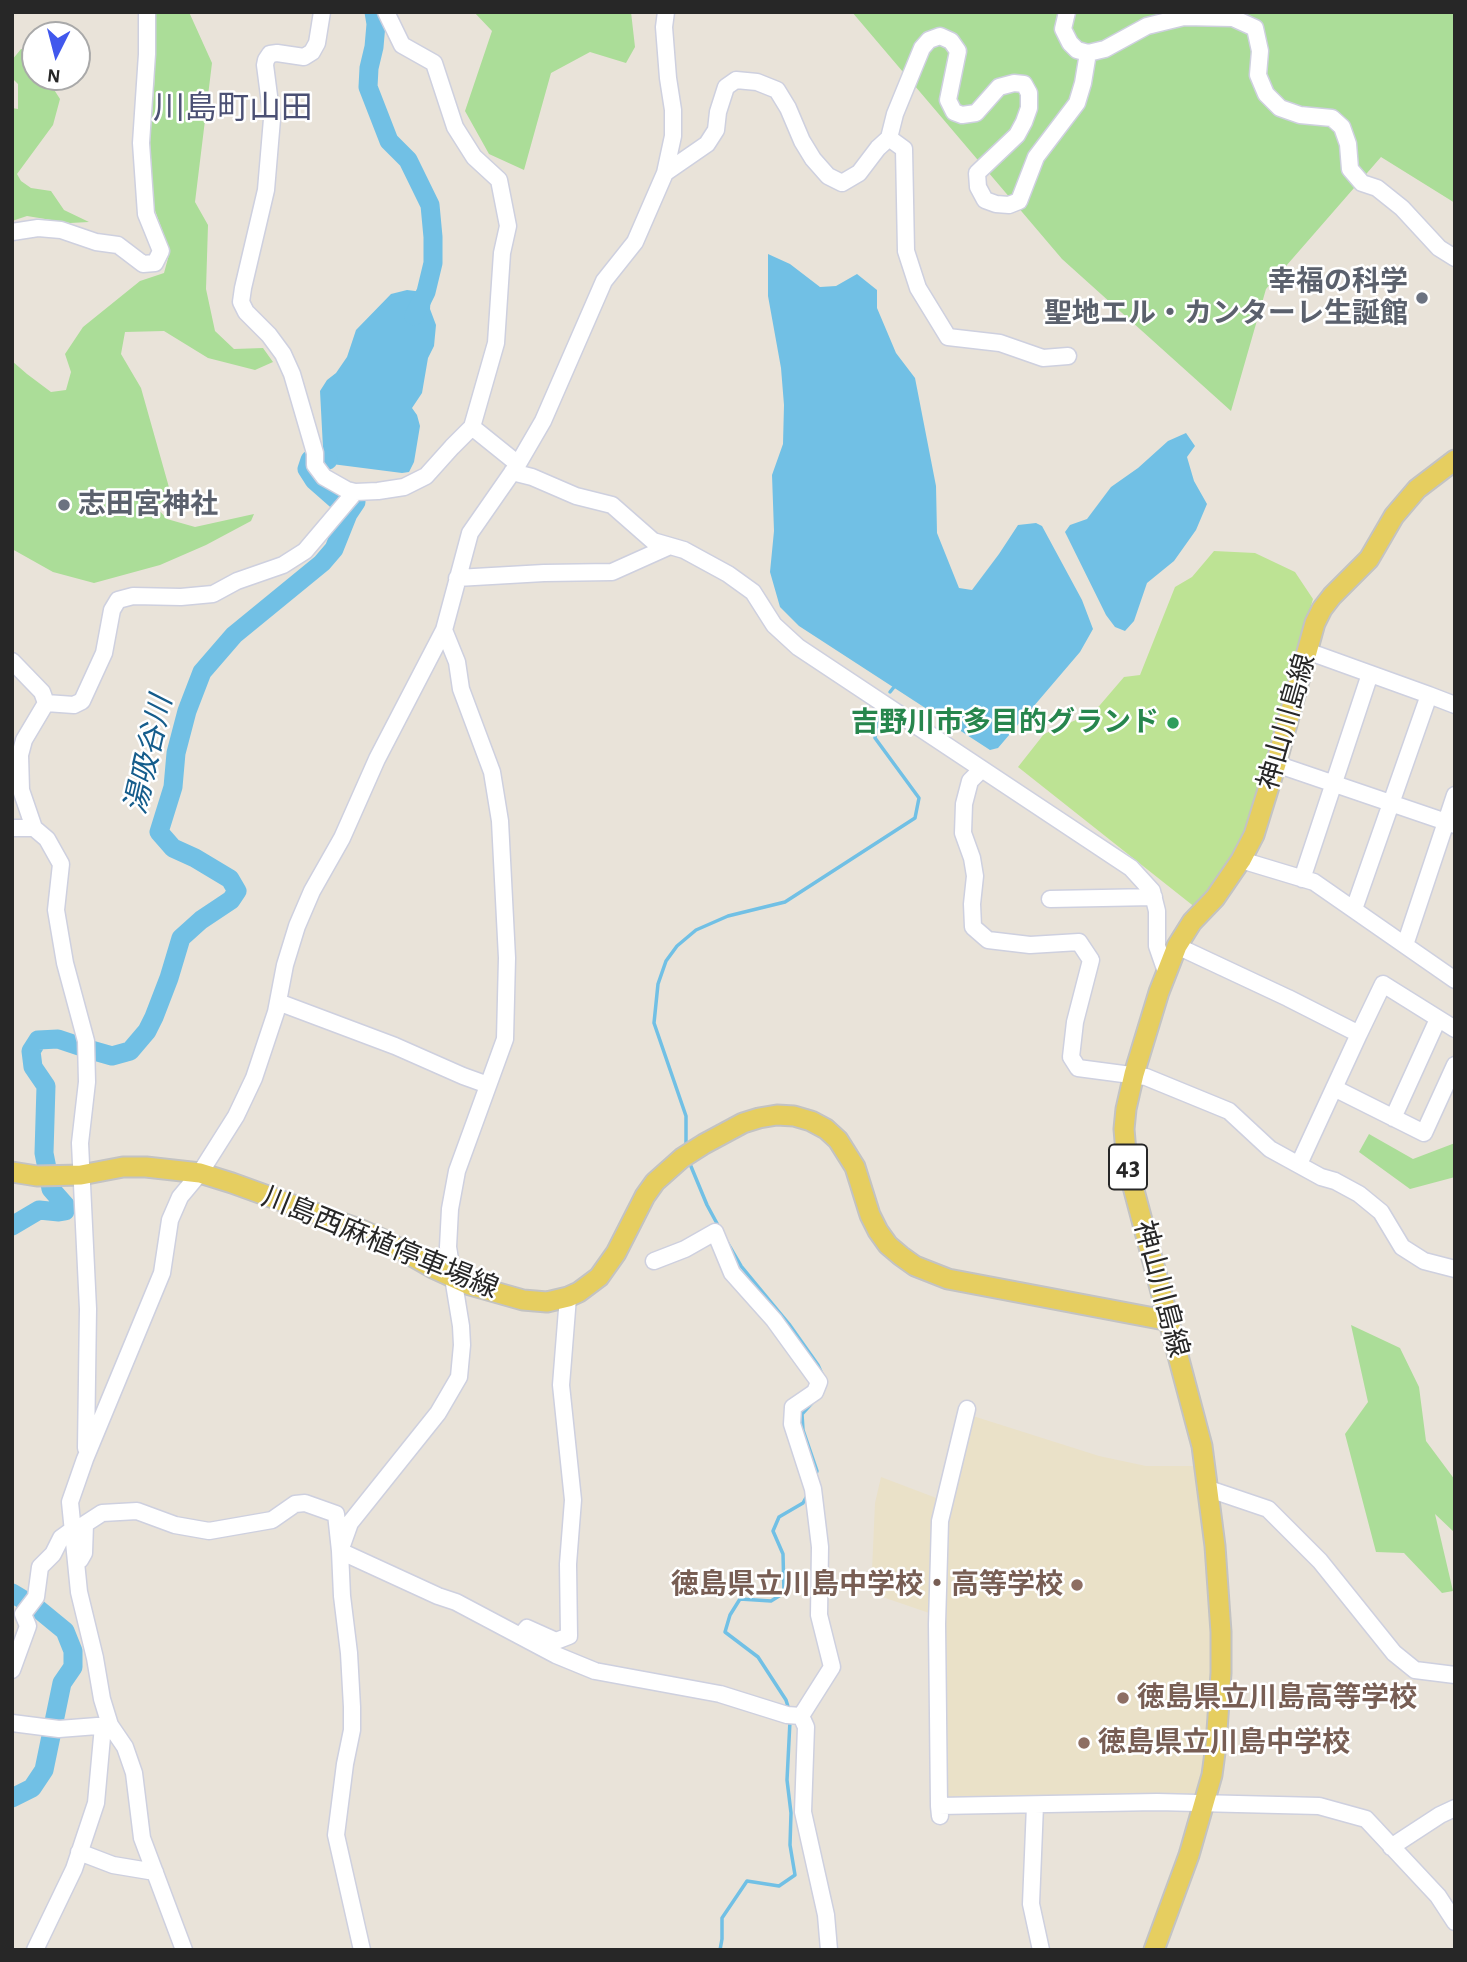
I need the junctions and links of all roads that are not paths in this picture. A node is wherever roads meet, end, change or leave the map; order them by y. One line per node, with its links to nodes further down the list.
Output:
1 (147, 12): 9 (street)
2 (322, 12): 15 (street)
3 (386, 12): 12 (street)
4 (666, 12): 8 (street)
5 (1067, 12): 6 (street)
6 (1088, 53): 7 (street); 10 (street)
7 (889, 138): 8 (street); 11 (street)
8 (665, 173): 14 (street)
9 (12, 232)
10 (1455, 258)
11 (1068, 356)
12 (472, 427): 14 (street); 15 (street)
13 (1455, 460): 19 (main road, 神山川島線 / 43)
14 (515, 468): 16 (street); 17 (street)
15 (347, 501): 23 (street)
16 (670, 546): 17 (street); 26 (street)
17 (457, 578): 18 (street)
18 (444, 630): 42 (street); 48 (street)
19 (1307, 651): 21 (street); 25 (main road, 神山川島線 / 43)
20 (12, 661): 23 (street)
21 (1370, 674): 22 (street); 27 (street)
22 (1429, 695): 24 (street); 29 (street)
23 (46, 703): 32 (street)
24 (1455, 705)
25 (1276, 764): 27 (street); 33 (main road, 神山川島線 / 43)
26 (982, 769): 35 (street); 47 (street)
27 (1333, 783): 29 (street); 34 (street)
28 (1455, 795): 30 (street)
29 (1391, 804): 30 (street); 37 (street)
30 (1450, 823): 38 (street)
31 (12, 828): 32 (street)
32 (34, 828): 54 (street)
33 (1241, 860): 34 (street); 39 (main road, 神山川島線 / 43)
34 (1302, 878): 37 (street)
35 (1154, 897): 36 (street); 40 (street)
36 (1051, 899)
37 (1354, 909): 38 (street)
38 (1405, 945): 41 (street)
39 (1177, 946): 40 (main road, 神山川島線 / 43); 45 (street)
40 (1166, 972): 47 (main road, 神山川島線 / 43)
41 (1455, 980)
42 (278, 1002): 48 (street); 53 (street)
43 (1438, 1019): 44 (street); 45 (street); 50 (street)
44 (1455, 1029)
45 (1359, 1034): 49 (street)
46 (1455, 1065): 50 (street)
47 (1134, 1074): 51 (street); 59 (main road, 神山川島線 / 43)
48 (488, 1085): 57 (street)
49 (1334, 1088): 50 (street); 51 (street)
50 (1392, 1118)
51 (1298, 1164): 56 (street)
52 (12, 1172): 54 (main road, 川島西麻植停車場線)
53 (200, 1173): 54 (main road, 川島西麻植停車場線); 57 (main road, 川島西麻植停車場線); 61 (street)
54 (71, 1175): 61 (street)
55 (654, 1261): 70 (street)
56 (1455, 1269)
57 (452, 1276): 58 (main road, 川島西麻植停車場線); 64 (street)
58 (568, 1297): 59 (main road, 川島西麻植停車場線); 67 (street)
59 (1170, 1321): 62 (main road, 神山川島線 / 43)
60 (967, 1409): 74 (street)
61 (85, 1459): 63 (street)
62 (1209, 1489): 69 (street); 73 (main road, 神山川島線 / 43)
63 (72, 1530): 65 (street); 66 (street)
64 (340, 1551): 65 (street); 67 (street); 82 (street)
65 (77, 1566): 72 (street)
66 (24, 1606): 68 (street)
67 (520, 1636): 70 (street)
68 (12, 1670)
69 (1455, 1675)
70 (794, 1716): 83 (street)
71 (12, 1723): 72 (street)
72 (106, 1726): 77 (street); 78 (street)
73 (1205, 1803): 74 (street); 76 (street); 85 (main road, 神山川島線 / 43)
74 (1035, 1805): 84 (street)
75 (1455, 1808): 76 (street)
76 (1391, 1847): 79 (street)
77 (79, 1852): 78 (street); 80 (street)
78 (155, 1872): 81 (street)
79 (1455, 1922)
80 (35, 1950)
81 (184, 1950)
82 (362, 1950)
83 (829, 1950)
84 (1041, 1950)
85 (1154, 1950)

